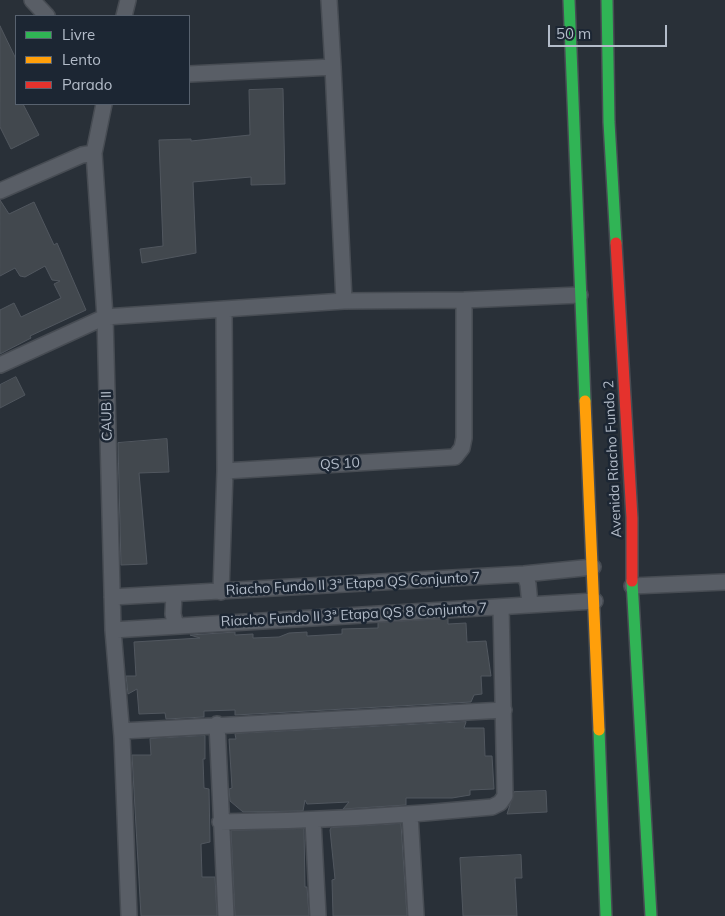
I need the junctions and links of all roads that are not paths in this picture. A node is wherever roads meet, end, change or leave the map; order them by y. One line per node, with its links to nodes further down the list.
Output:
1 (32, 0): 6 (street)
2 (128, 0): 7 (street)
3 (329, 0): 8 (street)
4 (569, 0): 13 (main road, Avenida Riacho Fundo 2)
5 (608, 0): 23 (main road, Avenida Riacho Fundo 2)
6 (47, 15)
7 (124, 15)
8 (333, 67): 9 (street); 15 (street)
9 (190, 74)
10 (104, 105): 11 (street, CAUB II)
11 (94, 153): 12 (street); 17 (street, CAUB II)
12 (0, 191)
13 (580, 295): 14 (street); 20 (main road, Avenida Riacho Fundo 2)
14 (464, 300): 15 (street); 19 (street, QS 10)
15 (344, 301): 16 (street)
16 (224, 310): 17 (street); 19 (street)
17 (105, 317): 18 (street); 26 (street, CAUB II)
18 (0, 365)
19 (225, 471): 24 (street)
20 (593, 567): 21 (street, Riacho Fundo II 3ª Etapa QS Conjunto 7); 27 (main road, Avenida Riacho Fundo 2)
21 (524, 574): 24 (street, Riacho Fundo II 3ª Etapa QS Conjunto 7); 28 (street)
22 (725, 582): 23 (street)
23 (632, 586): 43 (main road, Avenida Riacho Fundo 2)
24 (221, 592): 25 (street, Riacho Fundo II 3ª Etapa QS Conjunto 7)
25 (174, 595): 26 (street, Riacho Fundo II 3ª Etapa QS Conjunto 7); 30 (street)
26 (112, 597): 31 (street, CAUB II)
27 (595, 601): 28 (street, Riacho Fundo II 3ª Etapa QS 8 Conjunto 7); 42 (main road, Avenida Riacho Fundo 2)
28 (530, 605): 29 (street, Riacho Fundo II 3ª Etapa QS 8 Conjunto 7)
29 (501, 607): 30 (street, Riacho Fundo II 3ª Etapa QS 8 Conjunto 7); 32 (street)
30 (176, 626): 31 (street, Riacho Fundo II 3ª Etapa QS 8 Conjunto 7)
31 (113, 630): 34 (street, CAUB II)
32 (504, 710): 33 (street); 35 (street)
33 (217, 724): 34 (street); 37 (street)
34 (122, 731): 38 (street, CAUB II)
35 (410, 815): 36 (street); 41 (street)
36 (313, 821): 37 (street); 40 (street)
37 (220, 822): 39 (street)
38 (130, 916)
39 (226, 916)
40 (318, 916)
41 (416, 916)
42 (606, 916)
43 (650, 916)

